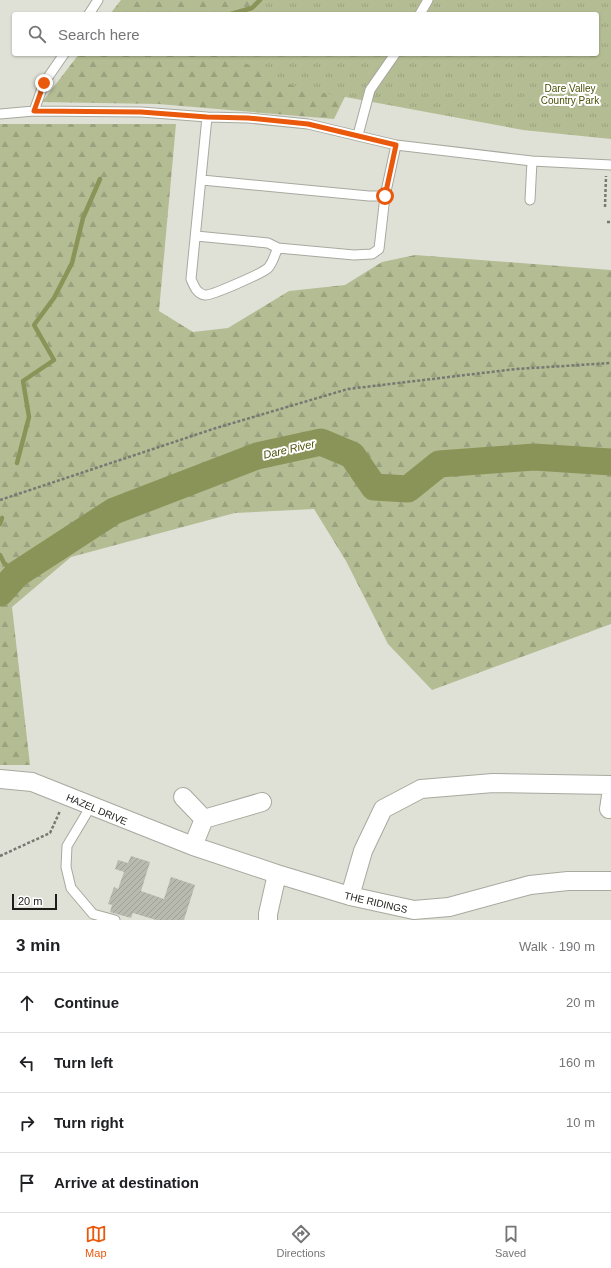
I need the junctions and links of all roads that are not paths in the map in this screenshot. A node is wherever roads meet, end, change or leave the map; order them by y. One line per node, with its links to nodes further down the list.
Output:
1 (98, 0): 3 (lane)
2 (428, 0): 4 (lane)
3 (90, 12)
4 (421, 12)
5 (63, 56): 7 (lane)
6 (394, 56): 10 (lane)
7 (34, 111): 8 (lane); 9 (lane)
8 (0, 114)
9 (207, 117): 10 (lane); 14 (lane)
10 (358, 135): 11 (lane)
11 (396, 145): 12 (lane); 15 (lane)
12 (532, 161): 13 (lane); 16 (lane)
13 (609, 165)
14 (202, 180): 15 (lane); 17 (lane)
15 (385, 196): 18 (lane)
16 (530, 200)
17 (196, 236): 18 (lane); 18 (lane)
18 (278, 248)
19 (0, 779): 23 (street, HAZEL DRIVE)
20 (611, 785): 28 (street)
21 (183, 797): 24 (street)
22 (262, 802): 24 (street)
23 (91, 806): 25 (street, HAZEL DRIVE); 29 (lane)
24 (204, 819): 25 (street)
25 (193, 846): 26 (street, THE RIDINGS)
26 (277, 874): 28 (street, THE RIDINGS); 30 (street)
27 (611, 881): 28 (street, THE RIDINGS)
28 (350, 896)
29 (115, 920)
30 (268, 920)

